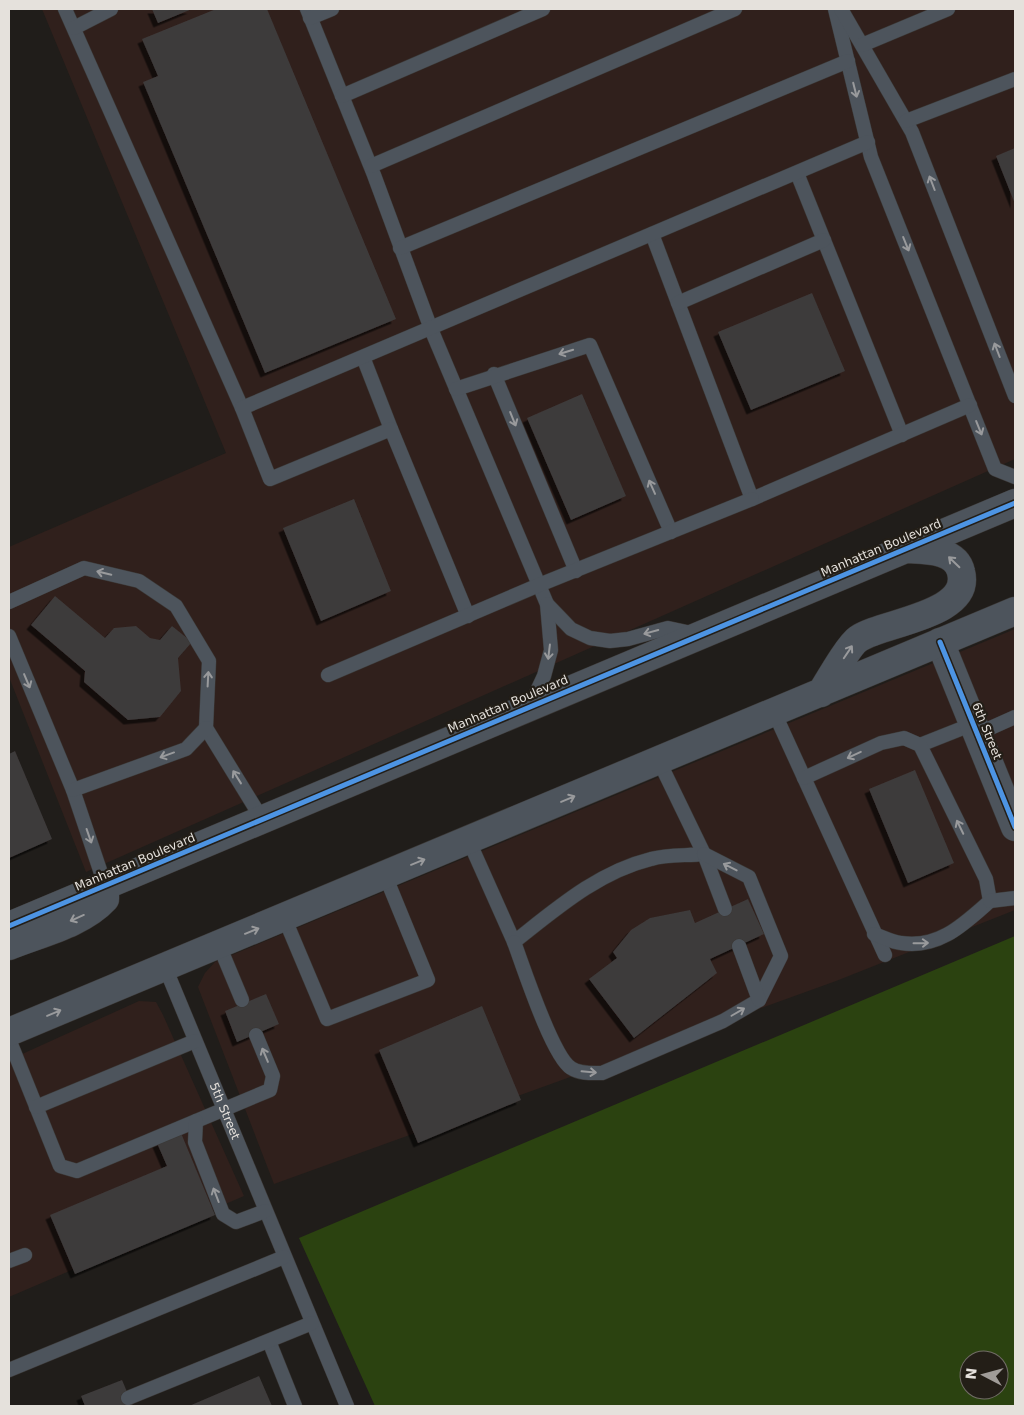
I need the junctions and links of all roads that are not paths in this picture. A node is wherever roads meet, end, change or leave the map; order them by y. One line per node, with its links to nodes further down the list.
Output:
1 (65, 9): 10 (lane)
2 (111, 9): 10 (lane)
3 (332, 9): 9 (lane)
4 (543, 9): 14 (lane)
5 (735, 9): 17 (lane)
6 (836, 9): 12 (lane)
7 (841, 9): 11 (lane)
8 (948, 9): 11 (lane)
9 (308, 13): 14 (lane)
10 (74, 28): 30 (lane)
11 (862, 45): 15 (lane)
12 (848, 61): 16 (lane, one-way to 16); 21 (lane)
13 (1015, 79): 15 (lane)
14 (342, 96): 17 (lane)
15 (906, 121): 26 (lane, one-way to 15)
16 (868, 142): 18 (lane); 29 (lane, one-way to 29)
17 (371, 166): 21 (lane)
18 (797, 172): 19 (lane); 20 (lane)
19 (652, 234): 22 (lane); 23 (lane)
20 (824, 240): 22 (lane); 32 (lane)
21 (400, 248): 23 (lane)
22 (678, 303): 34 (lane)
23 (431, 329): 24 (lane); 27 (lane)
24 (363, 357): 30 (lane); 31 (lane)
25 (494, 374): 27 (lane); 36 (lane, one-way to 25); 38 (lane, one-way to 38)
26 (1012, 378): 28 (lane)
27 (456, 389): 39 (lane)
28 (1015, 396)
29 (970, 405): 32 (lane); 33 (lane, one-way to 33)
30 (242, 408): 31 (lane)
31 (391, 429): 43 (lane)
32 (902, 435): 34 (lane)
33 (1015, 477)
34 (752, 499): 36 (lane)
35 (1015, 502): 37 (street, Manhattan Boulevard)
36 (672, 532): 38 (lane)
37 (905, 548): 44 (street, Manhattan Boulevard); 48 (street, one-way to 37)
38 (576, 571): 39 (lane)
39 (539, 585): 41 (lane); 43 (lane)
40 (9, 602): 52 (lane, one-way to 40)
41 (547, 604): 44 (lane, one-way to 41); 49 (lane, one-way to 49)
42 (1015, 611): 46 (street)
43 (468, 616): 47 (lane)
44 (698, 635): 49 (street, Manhattan Boulevard)
45 (9, 636): 57 (lane, one-way to 57)
46 (940, 642): 48 (street); 53 (street, 6th Street)
47 (328, 675)
48 (821, 692): 50 (street)
49 (530, 706): 58 (street, Manhattan Boulevard)
50 (774, 712): 55 (street); 56 (lane)
51 (1015, 716): 53 (lane)
52 (206, 728): 57 (lane, one-way to 57); 58 (lane, one-way to 52)
53 (975, 729): 54 (lane); 59 (street, 6th Street)
54 (920, 744): 56 (lane, one-way to 56); 65 (lane, one-way to 54)
55 (660, 761): 60 (street, one-way to 55); 61 (lane)
56 (804, 778): 69 (lane)
57 (73, 790): 63 (lane, one-way to 63)
58 (262, 819): 63 (street, Manhattan Boulevard)
59 (1015, 827)
60 (470, 841): 62 (street, one-way to 60); 70 (lane)
61 (704, 854): 66 (lane); 70 (lane); 77 (lane, one-way to 61)
62 (385, 875): 67 (street); 67 (lane)
63 (105, 885): 68 (street, Manhattan Boulevard); 72 (street, one-way to 72)
64 (1015, 898): 65 (lane)
65 (990, 901): 69 (lane, one-way to 65)
66 (725, 909)
67 (284, 918): 71 (street, one-way to 67)
68 (9, 926)
69 (874, 934): 74 (lane)
70 (514, 942): 77 (lane, one-way to 77)
71 (219, 944): 75 (street); 76 (lane)
72 (9, 946)
73 (739, 946): 77 (lane)
74 (885, 955)
75 (165, 967): 78 (street, one-way to 75); 81 (lane, 5th Street)
76 (242, 1000)
77 (759, 1000)
78 (9, 1032)
79 (256, 1035): 83 (lane, one-way to 79)
80 (9, 1039): 82 (lane)
81 (196, 1041): 82 (lane); 83 (lane, 5th Street)
82 (36, 1107): 84 (lane)
83 (223, 1109): 84 (lane); 85 (lane, 5th Street)
84 (196, 1121): 85 (lane, one-way to 84)
85 (265, 1211): 87 (lane, 5th Street)
86 (25, 1255): 88 (lane)
87 (284, 1256): 89 (lane, 5th Street); 91 (lane)
88 (9, 1261)
89 (312, 1323): 90 (lane); 94 (lane, 5th Street)
90 (269, 1340): 92 (lane); 93 (lane)
91 (9, 1370)
92 (128, 1398)
93 (295, 1406)
94 (347, 1406)

